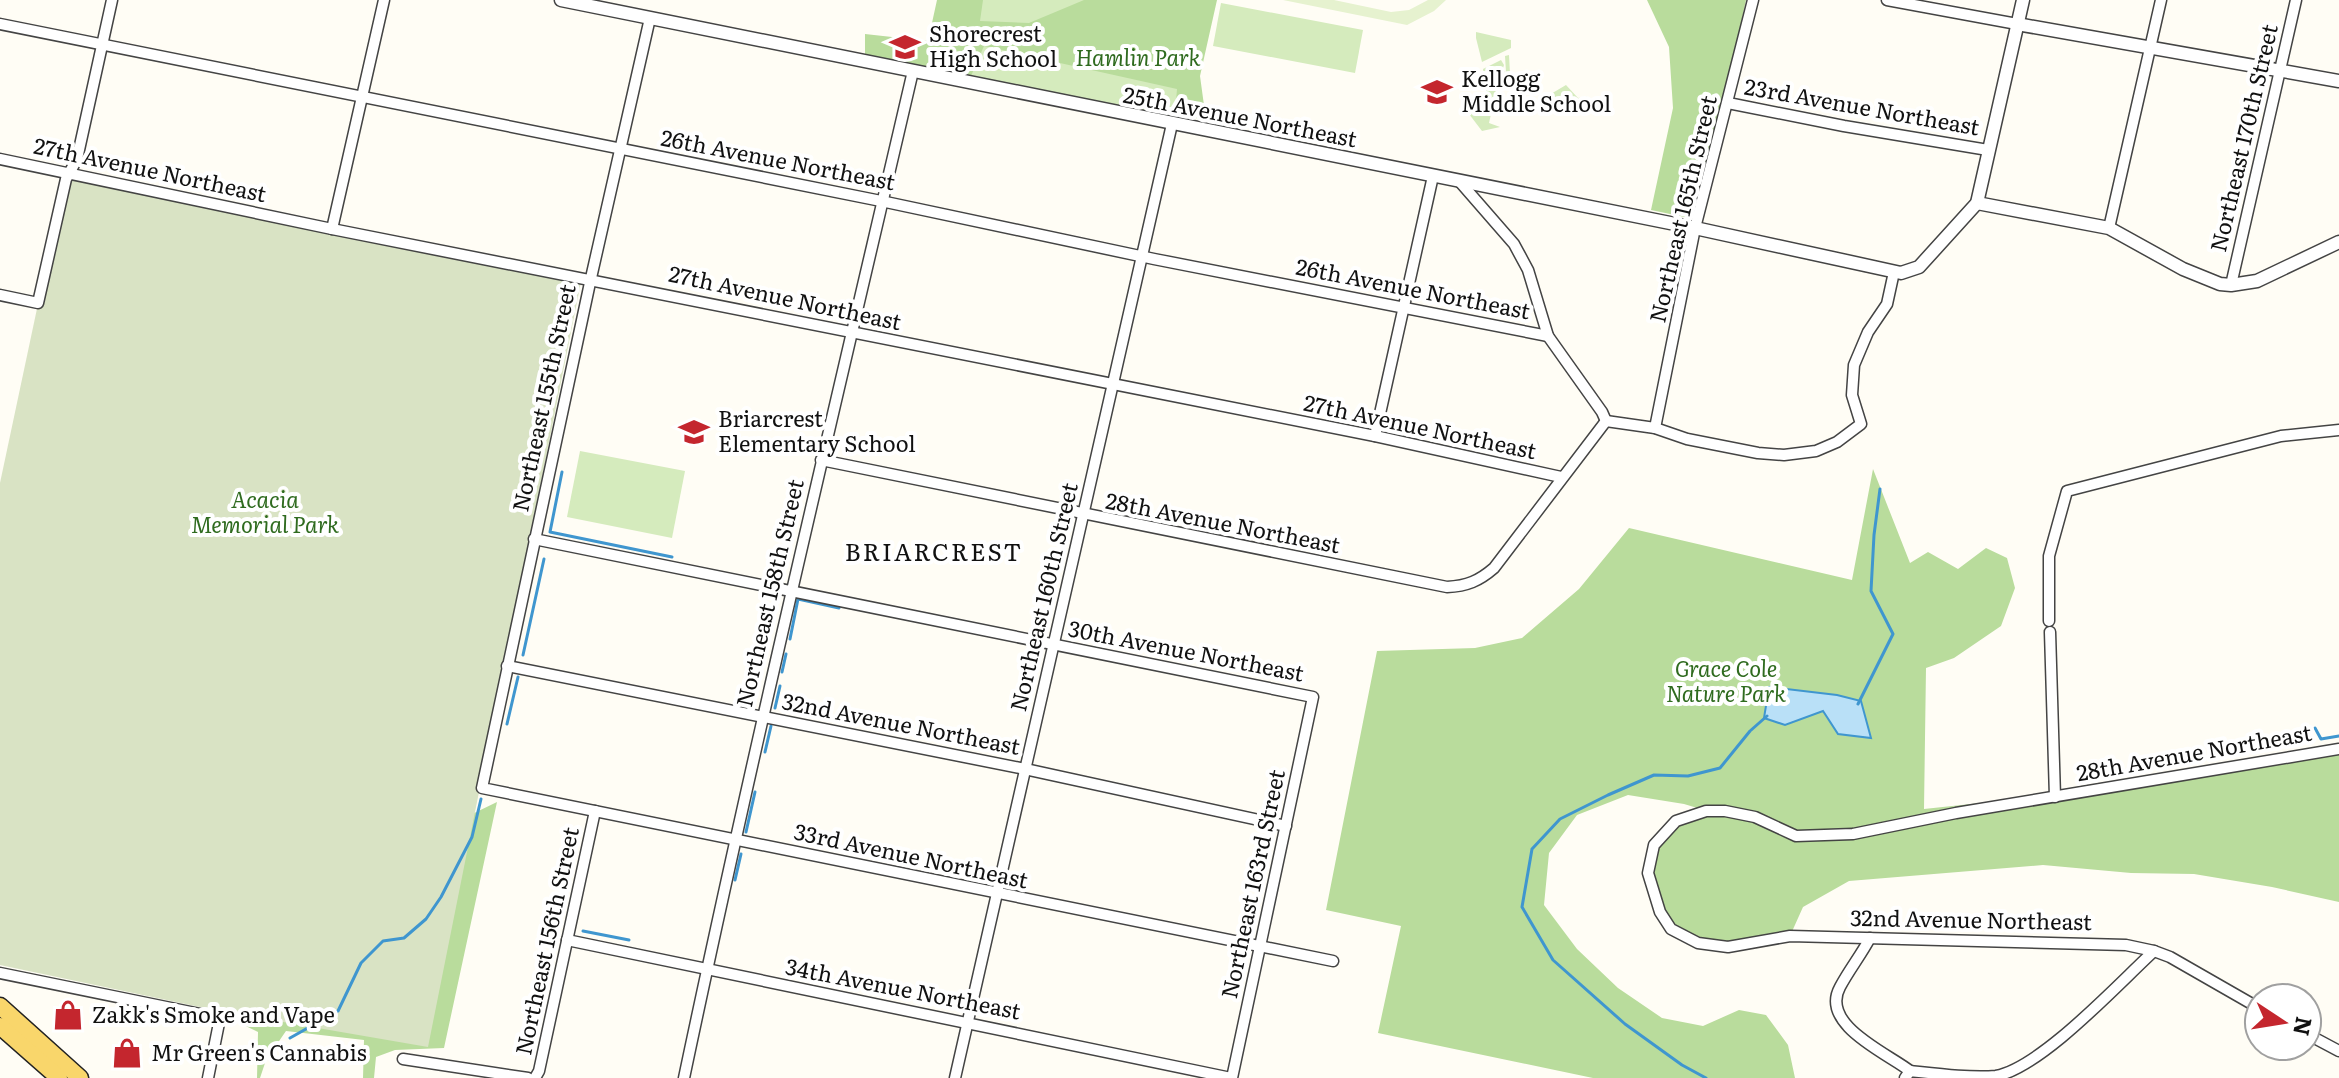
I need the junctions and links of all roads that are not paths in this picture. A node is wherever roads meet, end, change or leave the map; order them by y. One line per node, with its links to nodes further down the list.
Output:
1 (112, 0): 12 (street)
2 (384, 0): 17 (street)
3 (561, 0): 9 (street, 25th Avenue Northeast)
4 (1753, 0): 18 (street, Northeast 165th Street)
5 (1887, 0): 11 (street)
6 (2023, 0): 11 (street)
7 (2161, 0): 13 (street)
8 (2296, 0): 14 (street, Northeast 170th Street)
9 (650, 18): 15 (street, 25th Avenue Northeast); 20 (street, Northeast 155th Street)
10 (0, 24): 12 (street, 26th Avenue Northeast)
11 (2017, 24): 13 (street); 21 (street)
12 (102, 45): 17 (street, 26th Avenue Northeast); 23 (street)
13 (2150, 48): 14 (street); 29 (street)
14 (2280, 70): 16 (street); 35 (street, Northeast 170th Street)
15 (913, 71): 19 (street, 25th Avenue Northeast); 26 (street, Northeast 158th Street)
16 (2339, 81)
17 (362, 96): 20 (street, 26th Avenue Northeast); 30 (street)
18 (1728, 103): 21 (street, 23rd Avenue Northeast); 28 (street, Northeast 165th Street)
19 (1172, 124): 24 (street, 25th Avenue Northeast); 32 (street, Northeast 160th Street)
20 (620, 149): 26 (street, 26th Avenue Northeast); 34 (street, Northeast 155th Street)
21 (1988, 150): 27 (street)
22 (0, 159): 23 (street, 27th Avenue Northeast)
23 (71, 173): 30 (street, 27th Avenue Northeast); 36 (street)
24 (1433, 176): 25 (street, 25th Avenue Northeast); 37 (street)
25 (1460, 182): 28 (street, 25th Avenue Northeast); 39 (street)
26 (881, 201): 32 (street, 26th Avenue Northeast); 38 (street, Northeast 158th Street)
27 (1977, 203): 29 (street); 33 (street, 25th Avenue Northeast)
28 (1695, 228): 33 (street, 25th Avenue Northeast); 42 (street, Northeast 165th Street)
29 (2109, 228): 35 (street)
30 (332, 229): 34 (street, 27th Avenue Northeast)
31 (2338, 245): 35 (street)
32 (1142, 257): 37 (street, 26th Avenue Northeast); 40 (street, Northeast 160th Street)
33 (1894, 272): 42 (street)
34 (591, 278): 38 (street, 27th Avenue Northeast); 48 (street, Northeast 155th Street)
35 (2231, 285)
36 (0, 295)
37 (1404, 307): 39 (street, 26th Avenue Northeast); 44 (street)
38 (851, 331): 40 (street, 27th Avenue Northeast); 45 (street, Northeast 158th Street)
39 (1548, 336): 41 (street)
40 (1113, 385): 44 (street, 27th Avenue Northeast); 47 (street, Northeast 160th Street)
41 (1606, 421): 42 (street); 46 (street)
42 (1655, 428)
43 (2339, 430): 57 (street)
44 (1375, 436): 46 (street, 27th Avenue Northeast)
45 (821, 460): 47 (street, 28th Avenue Northeast); 49 (street, Northeast 158th Street)
46 (1561, 477): 47 (street, 28th Avenue Northeast)
47 (1084, 515): 50 (street, Northeast 160th Street)
48 (534, 539): 49 (street, 30th Avenue Northeast); 51 (street, Northeast 155th Street)
49 (791, 591): 50 (street, 30th Avenue Northeast); 53 (street, Northeast 158th Street)
50 (1054, 645): 52 (street, 30th Avenue Northeast); 55 (street, Northeast 160th Street)
51 (507, 666): 53 (street, 32nd Avenue Northeast); 56 (street, Northeast 155th Street)
52 (1313, 697): 59 (street, Northeast 163rd Street)
53 (763, 717): 55 (street, 32nd Avenue Northeast); 60 (street, Northeast 158th Street)
54 (2339, 749): 57 (street, 28th Avenue Northeast)
55 (1025, 769): 59 (street, 32nd Avenue Northeast); 61 (street, Northeast 160th Street)
56 (482, 788): 58 (street, 33rd Avenue Northeast)
57 (2055, 797): 62 (street, 32nd Avenue Northeast)
58 (595, 811): 60 (street, 33rd Avenue Northeast); 63 (street, Northeast 156th Street)
59 (1286, 826): 64 (street, Northeast 163rd Street)
60 (734, 840): 61 (street, 33rd Avenue Northeast); 67 (street, Northeast 158th Street)
61 (997, 895): 64 (street, 33rd Avenue Northeast); 72 (street, Northeast 160th Street)
62 (1870, 938): 65 (street, 32nd Avenue Northeast); 76 (street)
63 (567, 940): 67 (street, 34th Avenue Northeast); 81 (street, Northeast 156th Street)
64 (1260, 947): 66 (street, 33rd Avenue Northeast); 84 (street, Northeast 163rd Street)
65 (2154, 951): 69 (street, 32nd Avenue Northeast); 76 (street)
66 (1333, 961)
67 (707, 969): 72 (street, 34th Avenue Northeast); 82 (street, Northeast 158th Street)
68 (0, 973): 79 (street)
69 (2243, 998)
70 (0, 1006): 73 (main road)
71 (0, 1017): 73 (main road)
72 (968, 1022): 83 (street, Northeast 160th Street); 84 (street, 34th Avenue Northeast)
73 (20, 1025): 78 (main road)
74 (0, 1026): 77 (main road)
75 (403, 1059): 80 (street)
76 (1908, 1075)
77 (59, 1078)
78 (80, 1078)
79 (208, 1078)
80 (528, 1078)
81 (535, 1078)
82 (684, 1078)
83 (955, 1078)
84 (1231, 1078)

